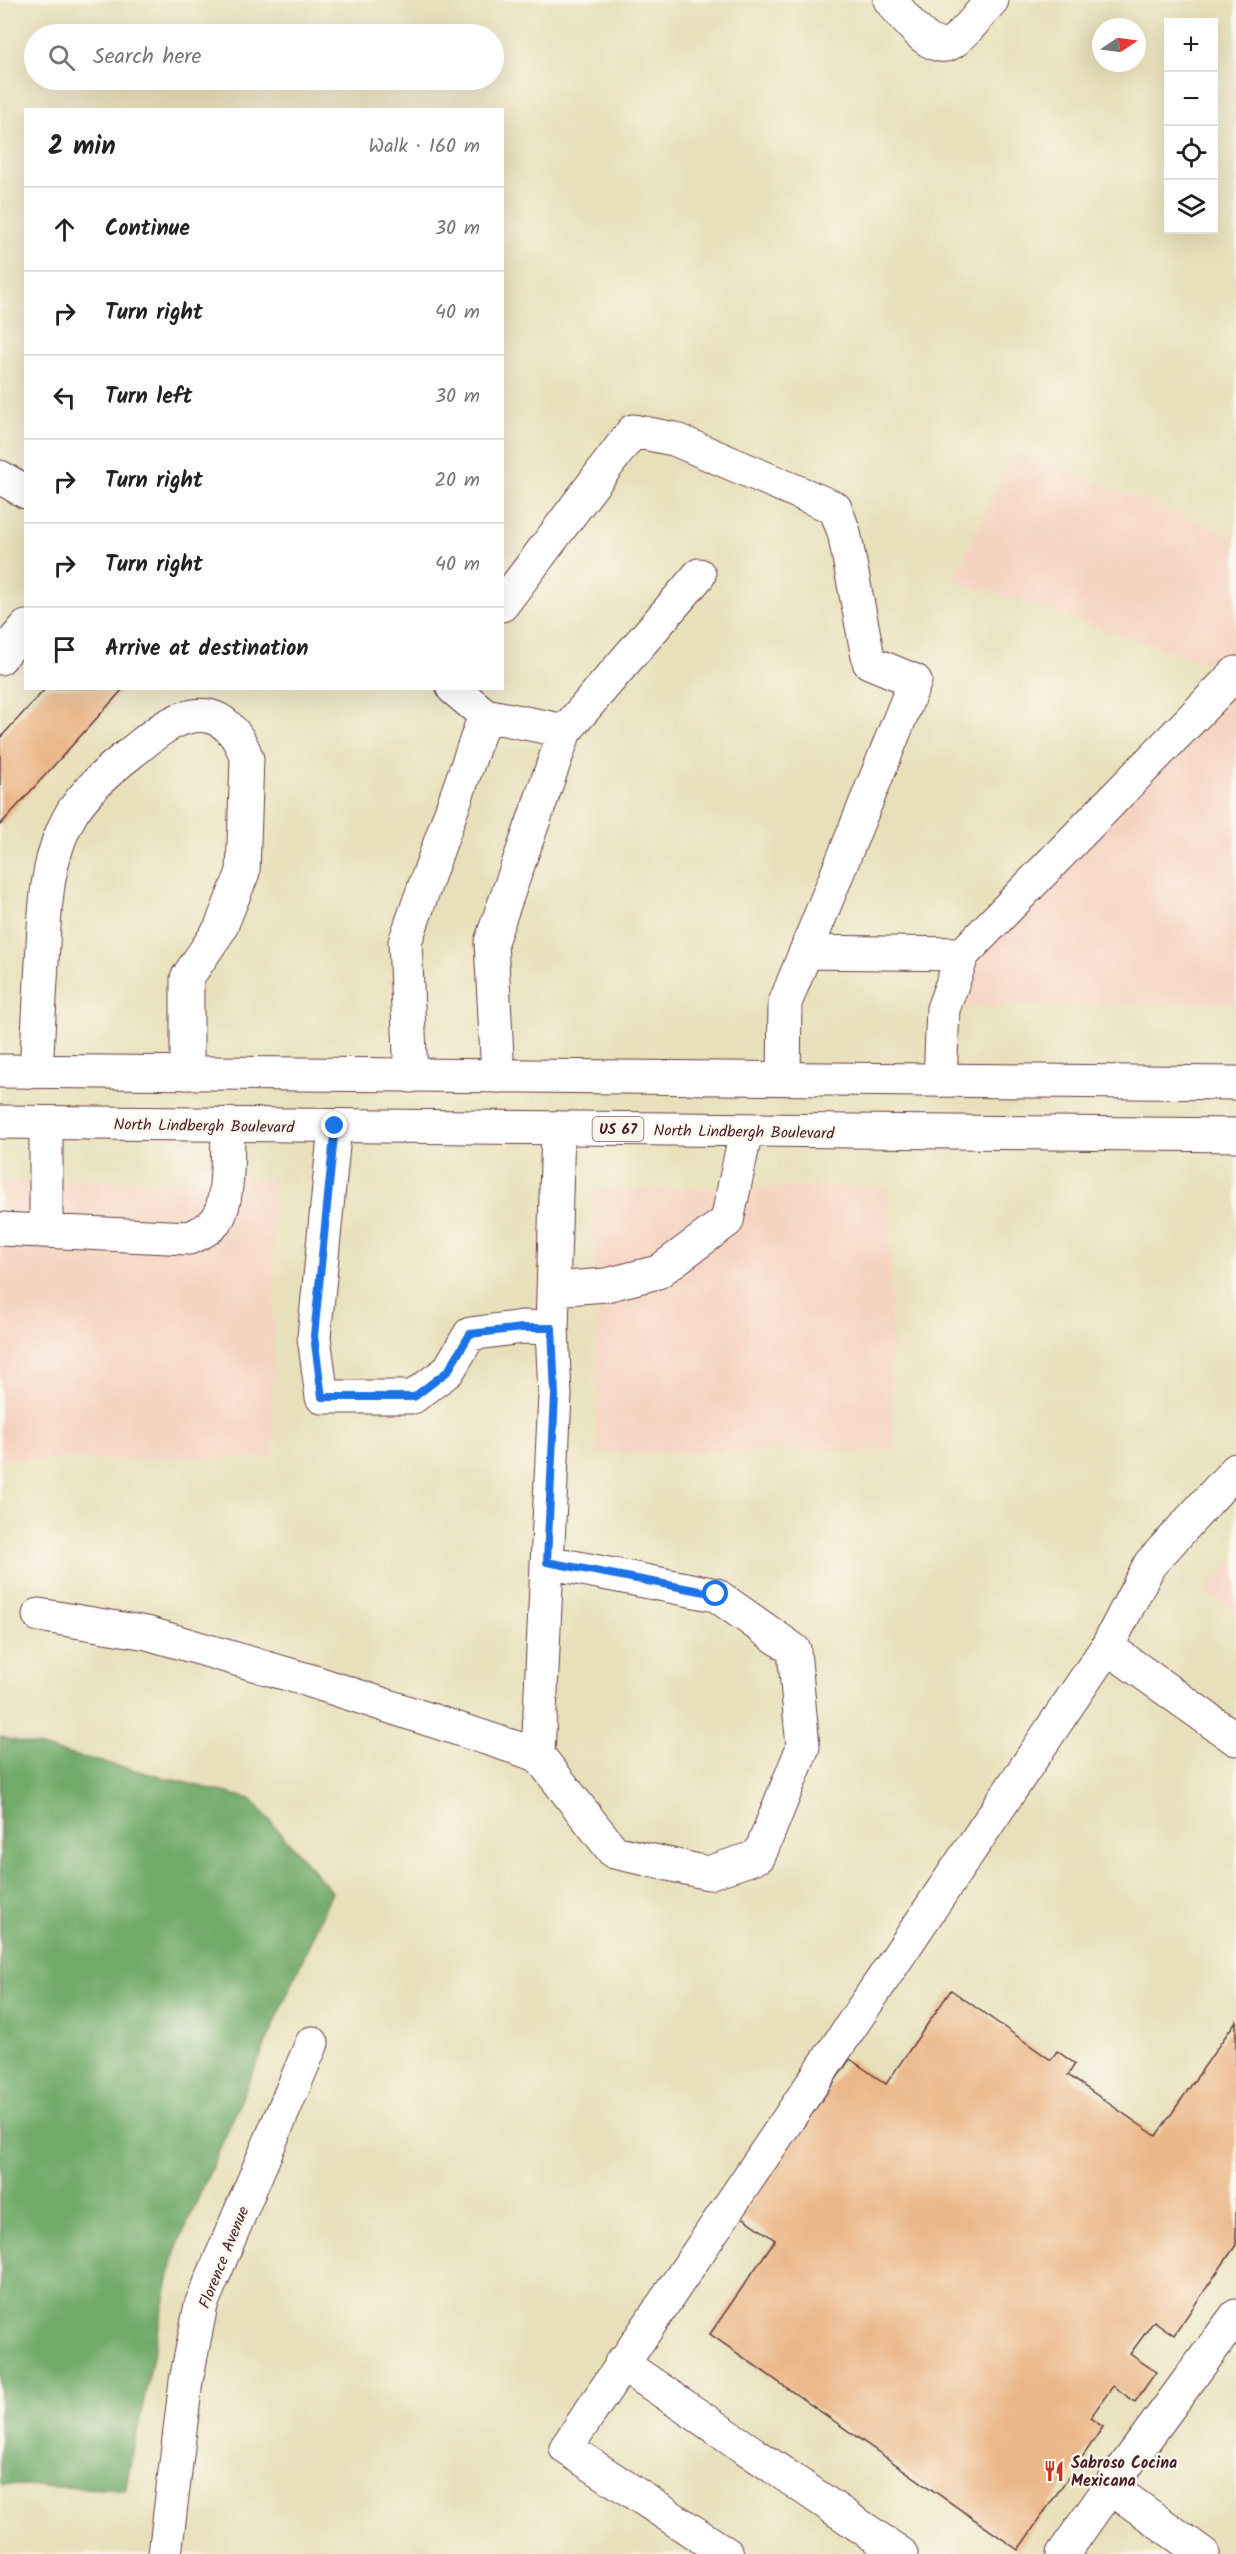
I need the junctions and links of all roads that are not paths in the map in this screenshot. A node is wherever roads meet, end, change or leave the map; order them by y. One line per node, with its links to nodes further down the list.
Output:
1 (890, 0): 2 (main road)
2 (992, 0)
3 (0, 477): 4 (main road)
4 (24, 491)
5 (699, 575): 12 (main road)
6 (504, 602): 13 (main road)
7 (24, 629): 8 (main road)
8 (0, 658)
9 (1236, 673): 14 (main road)
10 (455, 690): 11 (main road)
11 (485, 715): 12 (main road); 18 (main road)
12 (566, 731): 19 (main road)
13 (806, 952): 14 (main road); 20 (main road)
14 (963, 954): 21 (main road)
15 (0, 1071): 16 (main road)
16 (36, 1071): 17 (main road); 17 (main road)
17 (187, 1073): 18 (main road)
18 (411, 1076): 19 (main road)
19 (498, 1076): 20 (main road)
20 (784, 1078): 21 (main road)
21 (940, 1080): 22 (main road)
22 (1236, 1083)
23 (0, 1122): 24 (main road, North Lindbergh Boulevard / US 67)
24 (46, 1123): 25 (main road, North Lindbergh Boulevard / US 67); 31 (main road)
25 (228, 1125): 26 (main road, North Lindbergh Boulevard / US 67); 31 (main road)
26 (335, 1126): 27 (main road, North Lindbergh Boulevard / US 67); 33 (main road)
27 (558, 1129): 28 (main road, North Lindbergh Boulevard / US 67); 32 (main road)
28 (746, 1131): 29 (main road, North Lindbergh Boulevard / US 67); 32 (main road)
29 (1236, 1135)
30 (0, 1229): 31 (main road)
31 (46, 1232)
32 (553, 1289): 33 (main road)
33 (552, 1328): 35 (main road)
34 (1236, 1470): 37 (main road)
35 (547, 1562): 39 (main road); 39 (main road)
36 (39, 1616): 39 (main road)
37 (1107, 1647): 38 (main road); 42 (main road)
38 (1236, 1739)
39 (538, 1755)
40 (312, 2043): 44 (main road, Florence Avenue)
41 (1236, 2316): 43 (main road)
42 (621, 2363): 45 (main road); 46 (main road)
43 (1110, 2487): 47 (main road); 48 (main road)
44 (165, 2554)
45 (727, 2554)
46 (901, 2554)
47 (1063, 2554)
48 (1203, 2554)

